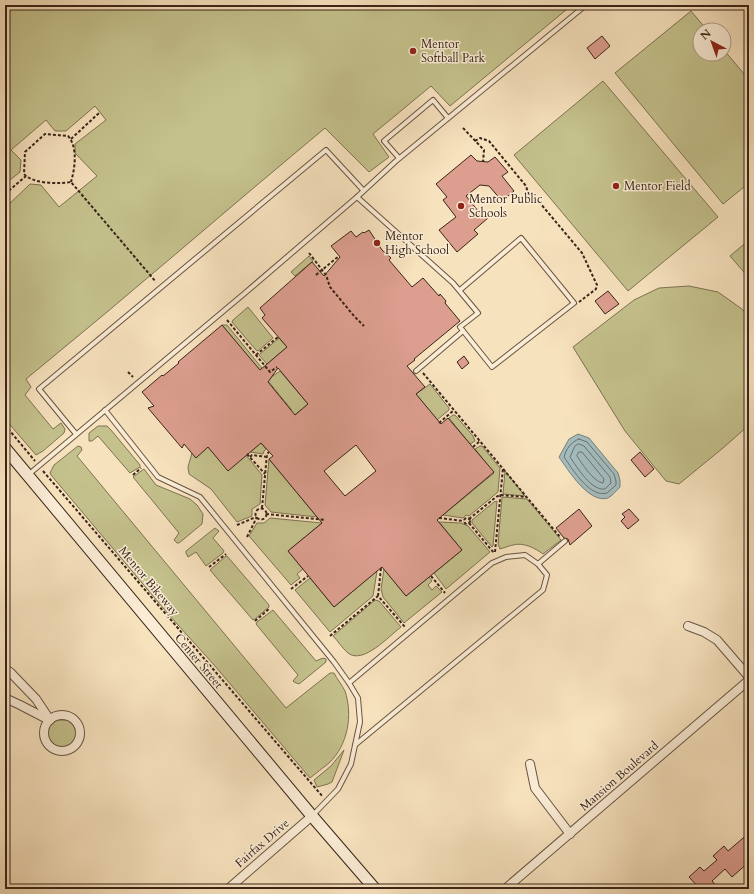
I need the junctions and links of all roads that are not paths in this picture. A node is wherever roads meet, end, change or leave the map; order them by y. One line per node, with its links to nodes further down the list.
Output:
1 (586, 5): 2 (lane)
2 (448, 118): 3 (lane); 3 (lane)
3 (399, 158): 4 (lane)
4 (363, 190): 5 (lane); 10 (lane)
5 (357, 197): 6 (lane); 9 (lane)
6 (460, 290): 7 (lane); 7 (lane)
7 (463, 331): 8 (lane)
8 (418, 369)
9 (105, 410): 10 (lane); 19 (lane)
10 (76, 434): 12 (lane)
11 (5, 448): 12 (main road, Center Street)
12 (27, 475): 24 (main road, Center Street)
13 (565, 542): 14 (lane)
14 (538, 564): 19 (lane); 22 (lane)
15 (688, 626): 17 (street)
16 (5, 669): 21 (street)
17 (749, 676)
18 (749, 680): 25 (street, Mansion Boulevard)
19 (349, 683): 22 (lane)
20 (5, 698): 21 (street)
21 (50, 720): 21 (street)
22 (355, 745): 24 (lane)
23 (530, 764): 25 (street)
24 (312, 816): 26 (street, Fairfax Drive); 27 (main road, Center Street)
25 (570, 834): 28 (street, Mansion Boulevard)
26 (228, 889)
27 (375, 889)
28 (505, 889)

